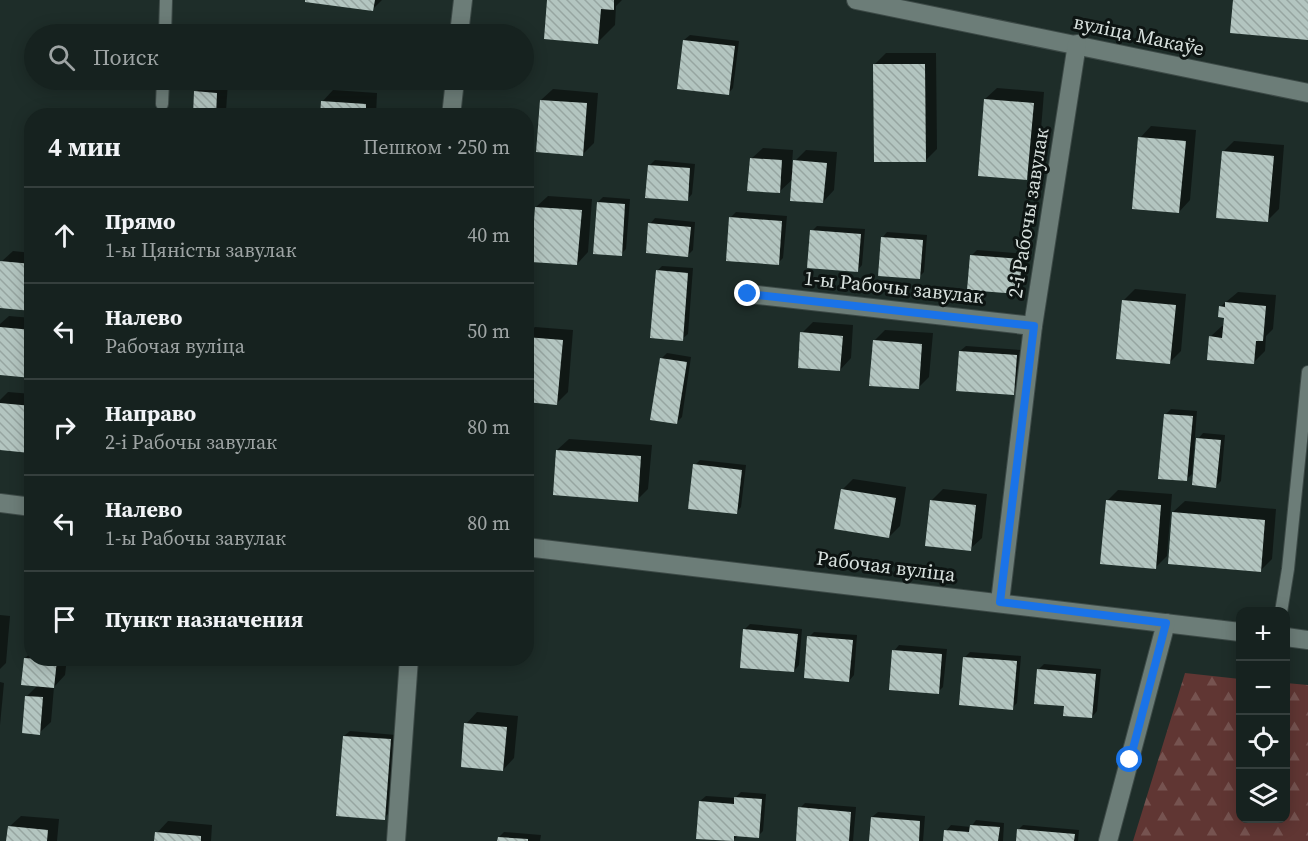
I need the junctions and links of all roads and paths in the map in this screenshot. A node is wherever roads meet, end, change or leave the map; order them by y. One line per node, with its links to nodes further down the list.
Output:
1 (166, 0): 4 (lane)
2 (462, 0): 5 (street)
3 (856, 0): 6 (street, вуліца Макаўе)
4 (165, 24)
5 (460, 24)
6 (1077, 44): 9 (street, вуліца Макаўе); 13 (street, 2-і Рабочы завулак)
7 (163, 90): 10 (lane)
8 (454, 90): 11 (street)
9 (1308, 93)
10 (162, 104)
11 (452, 108)
12 (748, 294): 13 (street, 1-ы Рабочы завулак)
13 (1034, 326): 19 (street, 2-і Рабочы завулак)
14 (1308, 372): 15 (lane)
15 (1304, 463): 20 (lane)
16 (0, 502): 17 (street)
17 (24, 506)
18 (534, 548): 19 (street, Рабочая вуліца)
19 (1000, 602): 21 (street, Рабочая вуліца)
20 (1282, 607)
21 (1166, 623): 22 (street, Рабочая вуліца); 27 (street)
22 (1236, 632)
23 (1290, 638): 24 (street)
24 (1308, 640)
25 (408, 666): 26 (street)
26 (396, 841)
27 (1108, 841)

